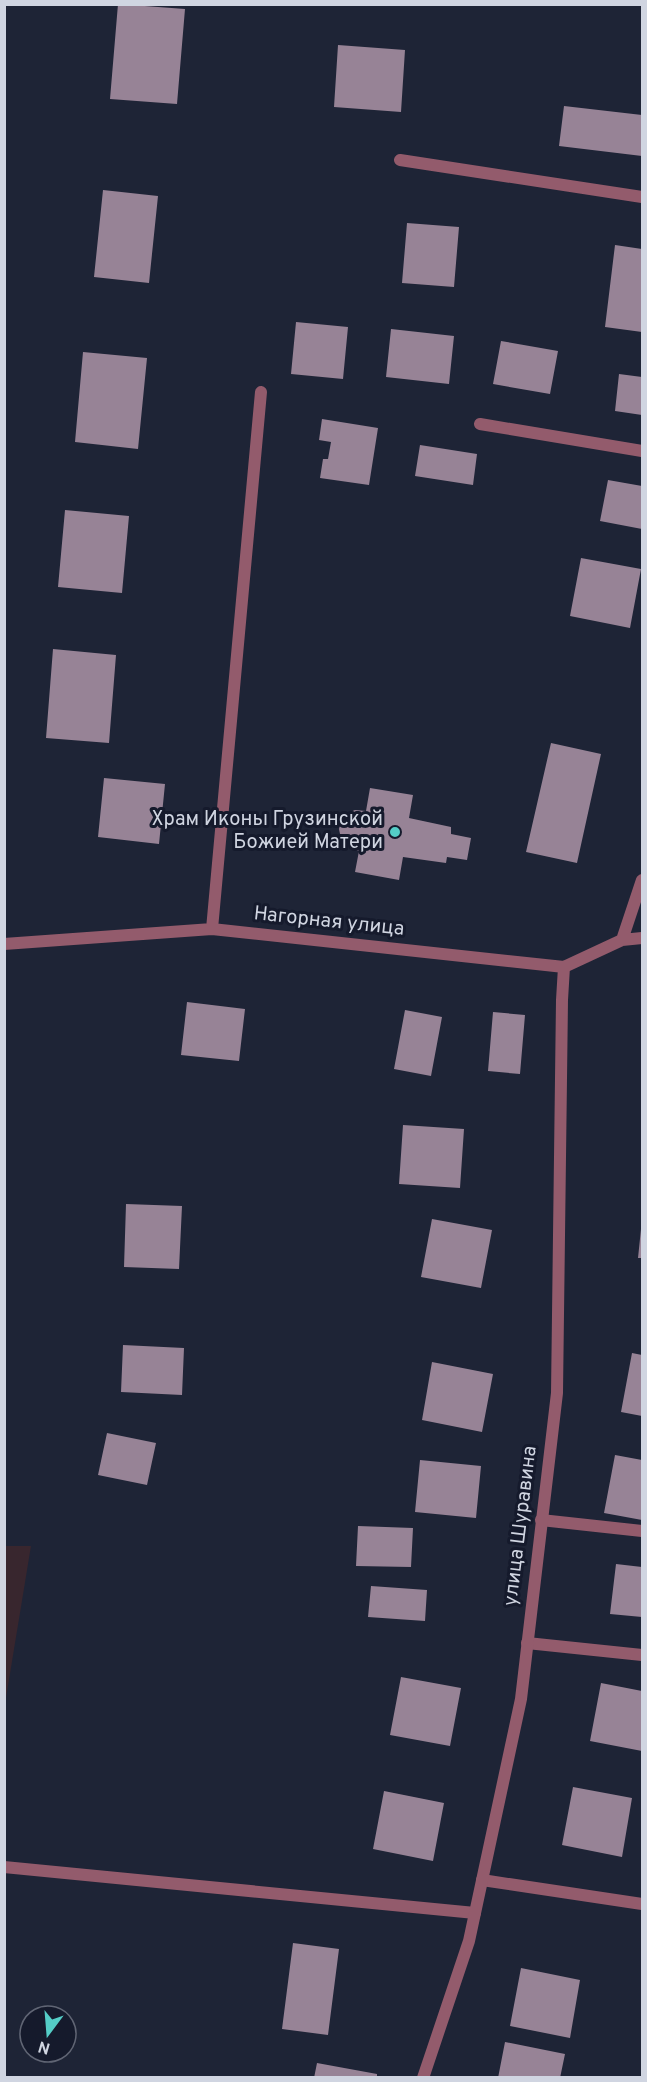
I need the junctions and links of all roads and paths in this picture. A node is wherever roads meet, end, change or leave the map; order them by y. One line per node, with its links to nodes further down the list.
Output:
1 (400, 160): 2 (street)
2 (642, 197)
3 (261, 392): 7 (street)
4 (480, 424): 5 (street)
5 (642, 451)
6 (642, 880): 9 (street)
7 (212, 929): 10 (street, Нагорная улица); 11 (street, Нагорная улица)
8 (642, 938): 9 (street)
9 (622, 940): 11 (street)
10 (4, 944)
11 (564, 967): 12 (street, улица Шуравина)
12 (541, 1520): 13 (street); 14 (street, улица Шуравина)
13 (642, 1531)
14 (527, 1643): 15 (street); 17 (street, улица Шуравина)
15 (642, 1655)
16 (4, 1867): 19 (street)
17 (482, 1880): 18 (street); 19 (street, улица Шуравина)
18 (642, 1904)
19 (475, 1913): 20 (street, улица Шуравина)
20 (423, 2078)

